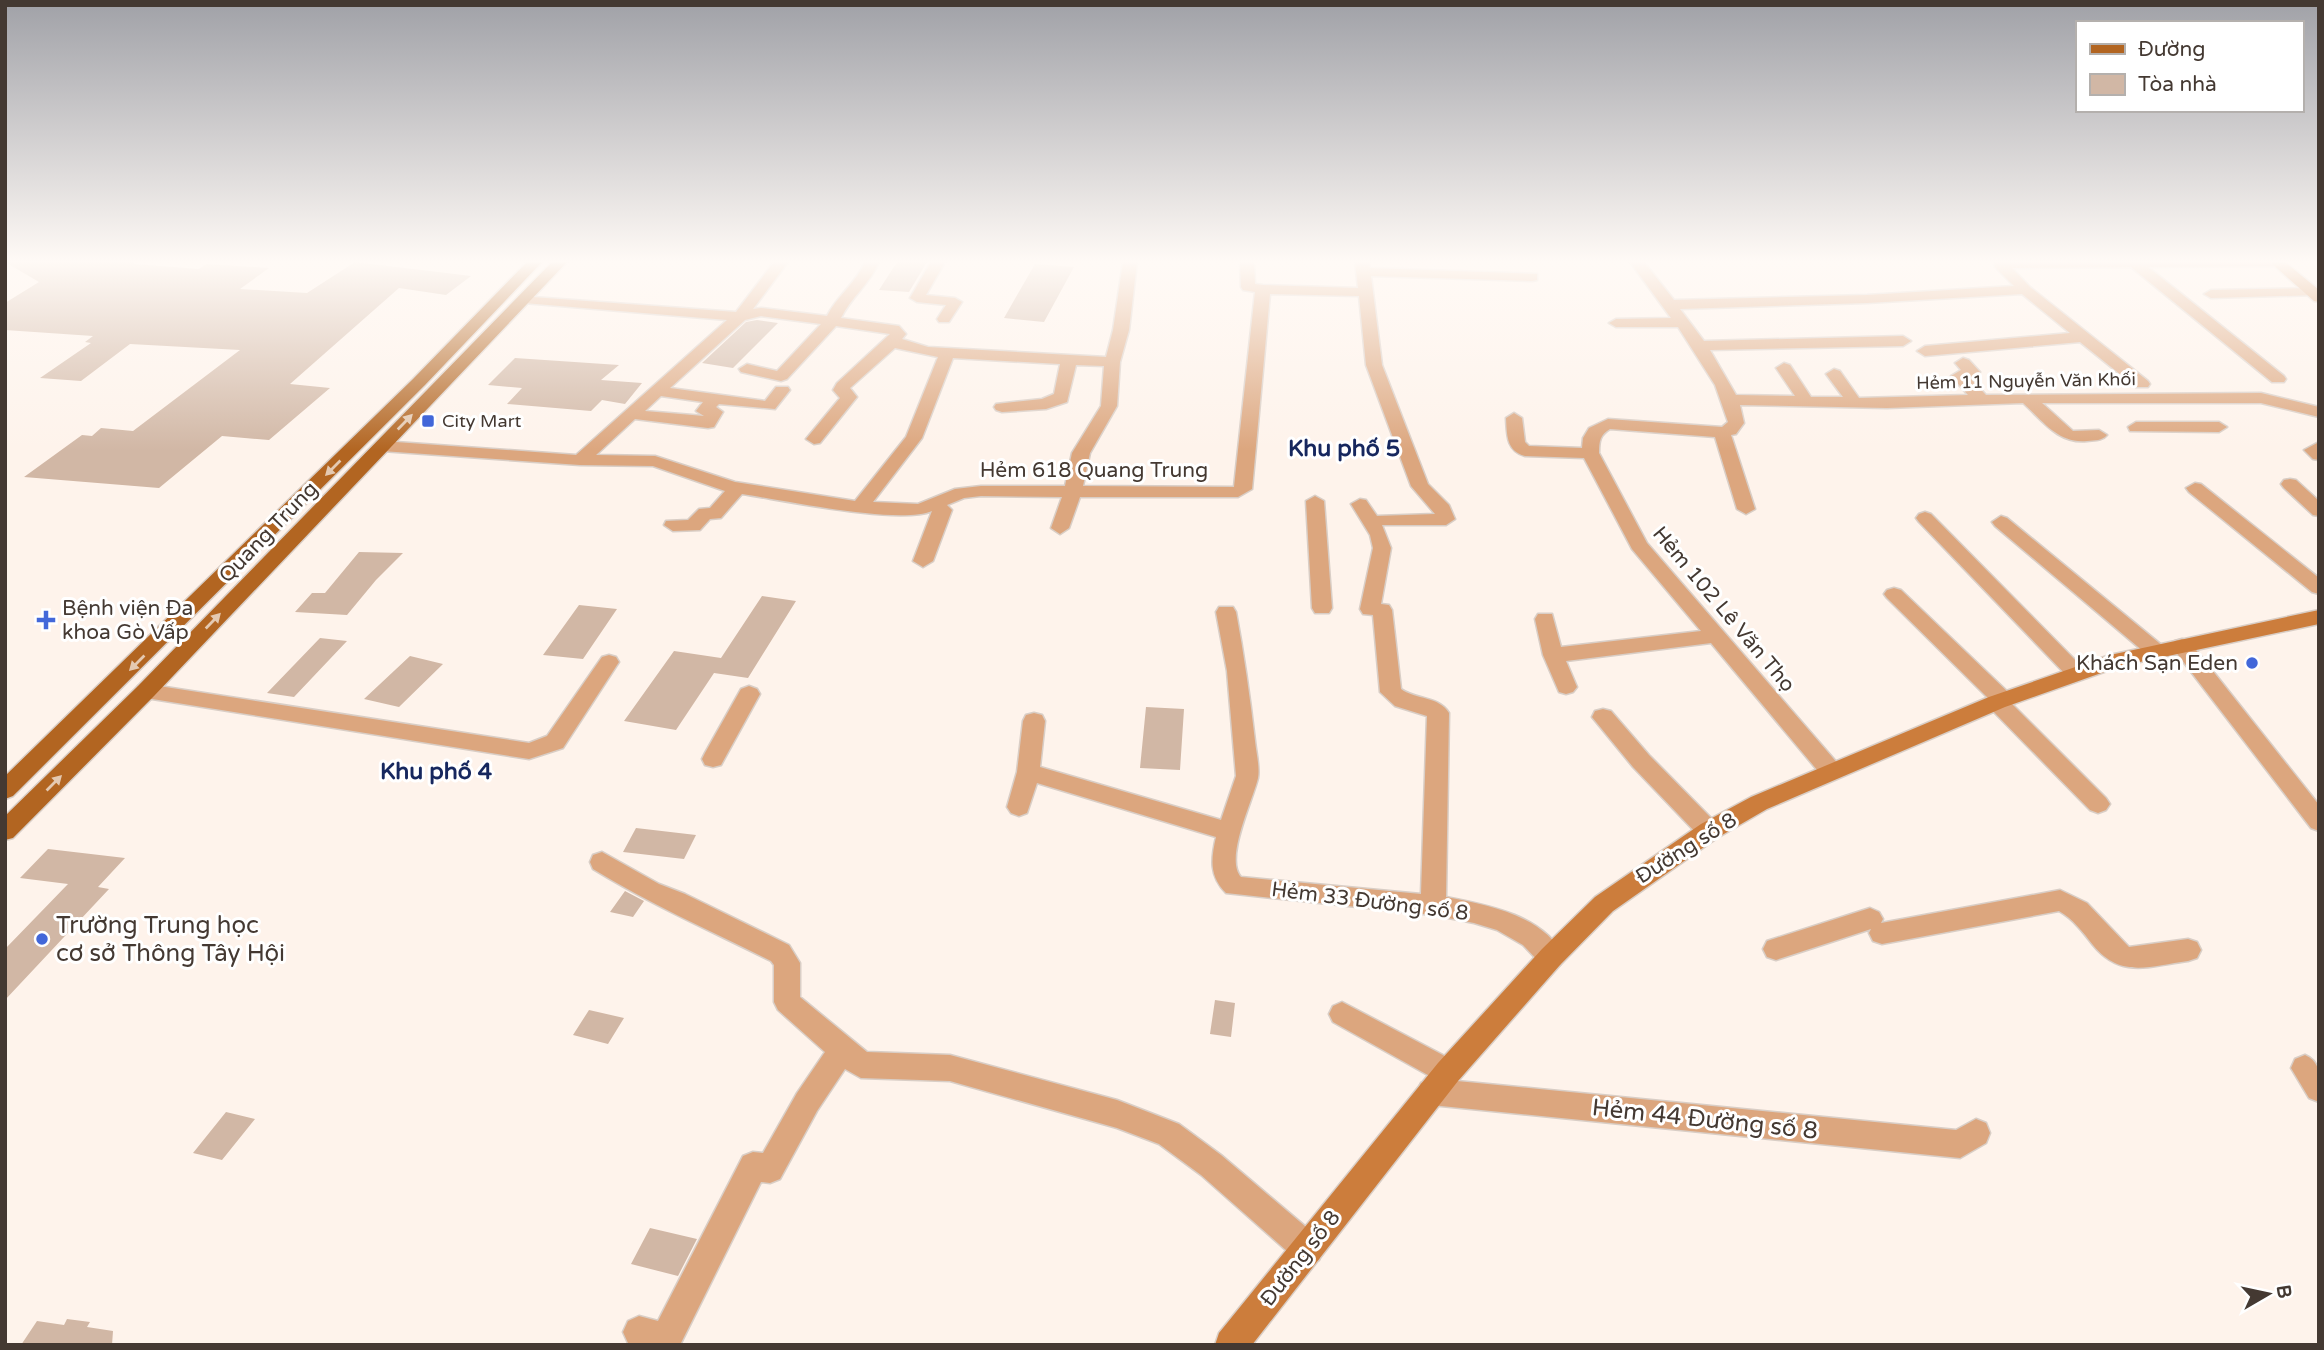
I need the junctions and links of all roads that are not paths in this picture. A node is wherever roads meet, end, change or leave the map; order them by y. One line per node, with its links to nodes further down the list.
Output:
1 (476, 325): 12 (main road, Quang Trung)
2 (499, 325): 13 (main road, Quang Trung)
3 (731, 325): 29 (street)
4 (829, 325): 24 (street)
5 (867, 325): 15 (street)
6 (1122, 325): 21 (street)
7 (1259, 325): 53 (street, Hẻm 618 Quang Trung)
8 (1369, 325): 61 (street)
9 (1681, 325): 17 (street)
10 (2067, 325): 14 (street)
11 (2211, 325): 26 (street)
12 (471, 330): 13 (main road); 79 (main road, Quang Trung, one-way to 79)
13 (494, 330): 47 (main road, Quang Trung, one-way to 13)
14 (2081, 337): 18 (street); 27 (street)
15 (894, 341): 19 (street); 46 (street)
16 (1903, 341): 17 (street)
17 (1697, 346): 34 (street)
18 (1925, 351)
19 (948, 352): 20 (street); 57 (street)
20 (1069, 360): 21 (street); 37 (street)
21 (1112, 362): 53 (street)
22 (1963, 363): 33 (street)
23 (1784, 368): 35 (street)
24 (747, 369)
25 (1834, 374): 36 (street)
26 (2278, 379)
27 (2142, 384)
28 (782, 390): 32 (street)
29 (657, 391): 32 (street); 39 (street)
30 (2027, 398): 31 (street, Hẻm 11 Nguyễn Văn Khối); 33 (street, Hẻm 11 Nguyễn Văn Khối); 45 (street)
31 (2158, 398): 38 (street, Hẻm 11 Nguyễn Văn Khối); 41 (street)
32 (715, 399): 39 (street)
33 (1981, 399): 36 (street, Hẻm 11 Nguyễn Văn Khối)
34 (1732, 401): 35 (street, Hẻm 11 Nguyễn Văn Khối); 44 (street)
35 (1807, 403): 36 (street, Hẻm 11 Nguyễn Văn Khối)
36 (1855, 403)
37 (1002, 407)
38 (2319, 412)
39 (632, 414): 49 (street)
40 (1514, 418): 48 (street)
41 (2184, 426): 42 (street); 43 (street)
42 (2136, 427)
43 (2219, 428)
44 (1722, 432): 48 (street); 58 (street)
45 (2099, 435)
46 (814, 439)
47 (382, 446): 49 (street, Hẻm 618 Quang Trung); 80 (main road, Quang Trung, one-way to 47)
48 (1590, 453): 72 (street, Hẻm 102 Lê Văn Thọ)
49 (580, 460): 51 (street, Hẻm 618 Quang Trung)
50 (2290, 484): 59 (street)
51 (737, 488): 57 (street, Hẻm 618 Quang Trung); 63 (street)
52 (2195, 488): 66 (street)
53 (1073, 490): 56 (street, Hẻm 618 Quang Trung); 64 (street)
54 (1315, 501): 68 (street)
55 (1360, 504): 96 (street)
56 (934, 505): 57 (street, Hẻm 618 Quang Trung); 65 (street)
57 (860, 507)
58 (1746, 509)
59 (2319, 511)
60 (1925, 518): 77 (street)
61 (1383, 520)
62 (2001, 522): 74 (street)
63 (673, 525)
64 (1060, 528)
65 (923, 561)
66 (2319, 588)
67 (1894, 594): 82 (street)
68 (1322, 608)
69 (1227, 612): 94 (street, Hẻm 33 Đường số 8)
70 (2318, 618): 73 (street, Đường số 8)
71 (1545, 619): 75 (street)
72 (1714, 636): 75 (street); 86 (street, Hẻm 102 Lê Văn Thọ)
73 (2182, 646): 74 (street, Đường số 8); 91 (street)
74 (2157, 652): 77 (street, Đường số 8)
75 (1553, 655): 78 (street)
76 (609, 662): 80 (street)
77 (2076, 673): 82 (street, Đường số 8)
78 (1566, 687)
79 (110, 688): 80 (main road); 88 (main road, Quang Trung)
80 (146, 691): 92 (main road, Quang Trung, one-way to 80)
81 (748, 694): 85 (street)
82 (2000, 701): 86 (street, Đường số 8); 89 (street)
83 (1603, 717): 93 (street)
84 (1034, 721): 87 (street)
85 (713, 759)
86 (1831, 771): 93 (street, Đường số 8)
87 (1028, 772): 90 (street); 94 (street)
88 (5, 790)
89 (2098, 804)
90 (1019, 807)
91 (2319, 822)
92 (5, 831)
93 (1709, 831): 99 (street, Đường số 8)
94 (1229, 832): 96 (street, Hẻm 33 Đường số 8)
95 (602, 862): 101 (street)
96 (1433, 905): 99 (street, Hẻm 33 Đường số 8)
97 (1776, 949): 98 (street)
98 (2188, 950)
99 (1550, 957): 102 (street, Đường số 8)
100 (1342, 1014): 102 (street)
101 (843, 1049): 104 (street); 105 (street)
102 (1440, 1082): 103 (street, Hẻm 44 Đường số 8); 104 (street, Đường số 8)
103 (1976, 1133)
104 (1308, 1249): 106 (street, Đường số 8)
105 (639, 1332)
106 (1231, 1345)

